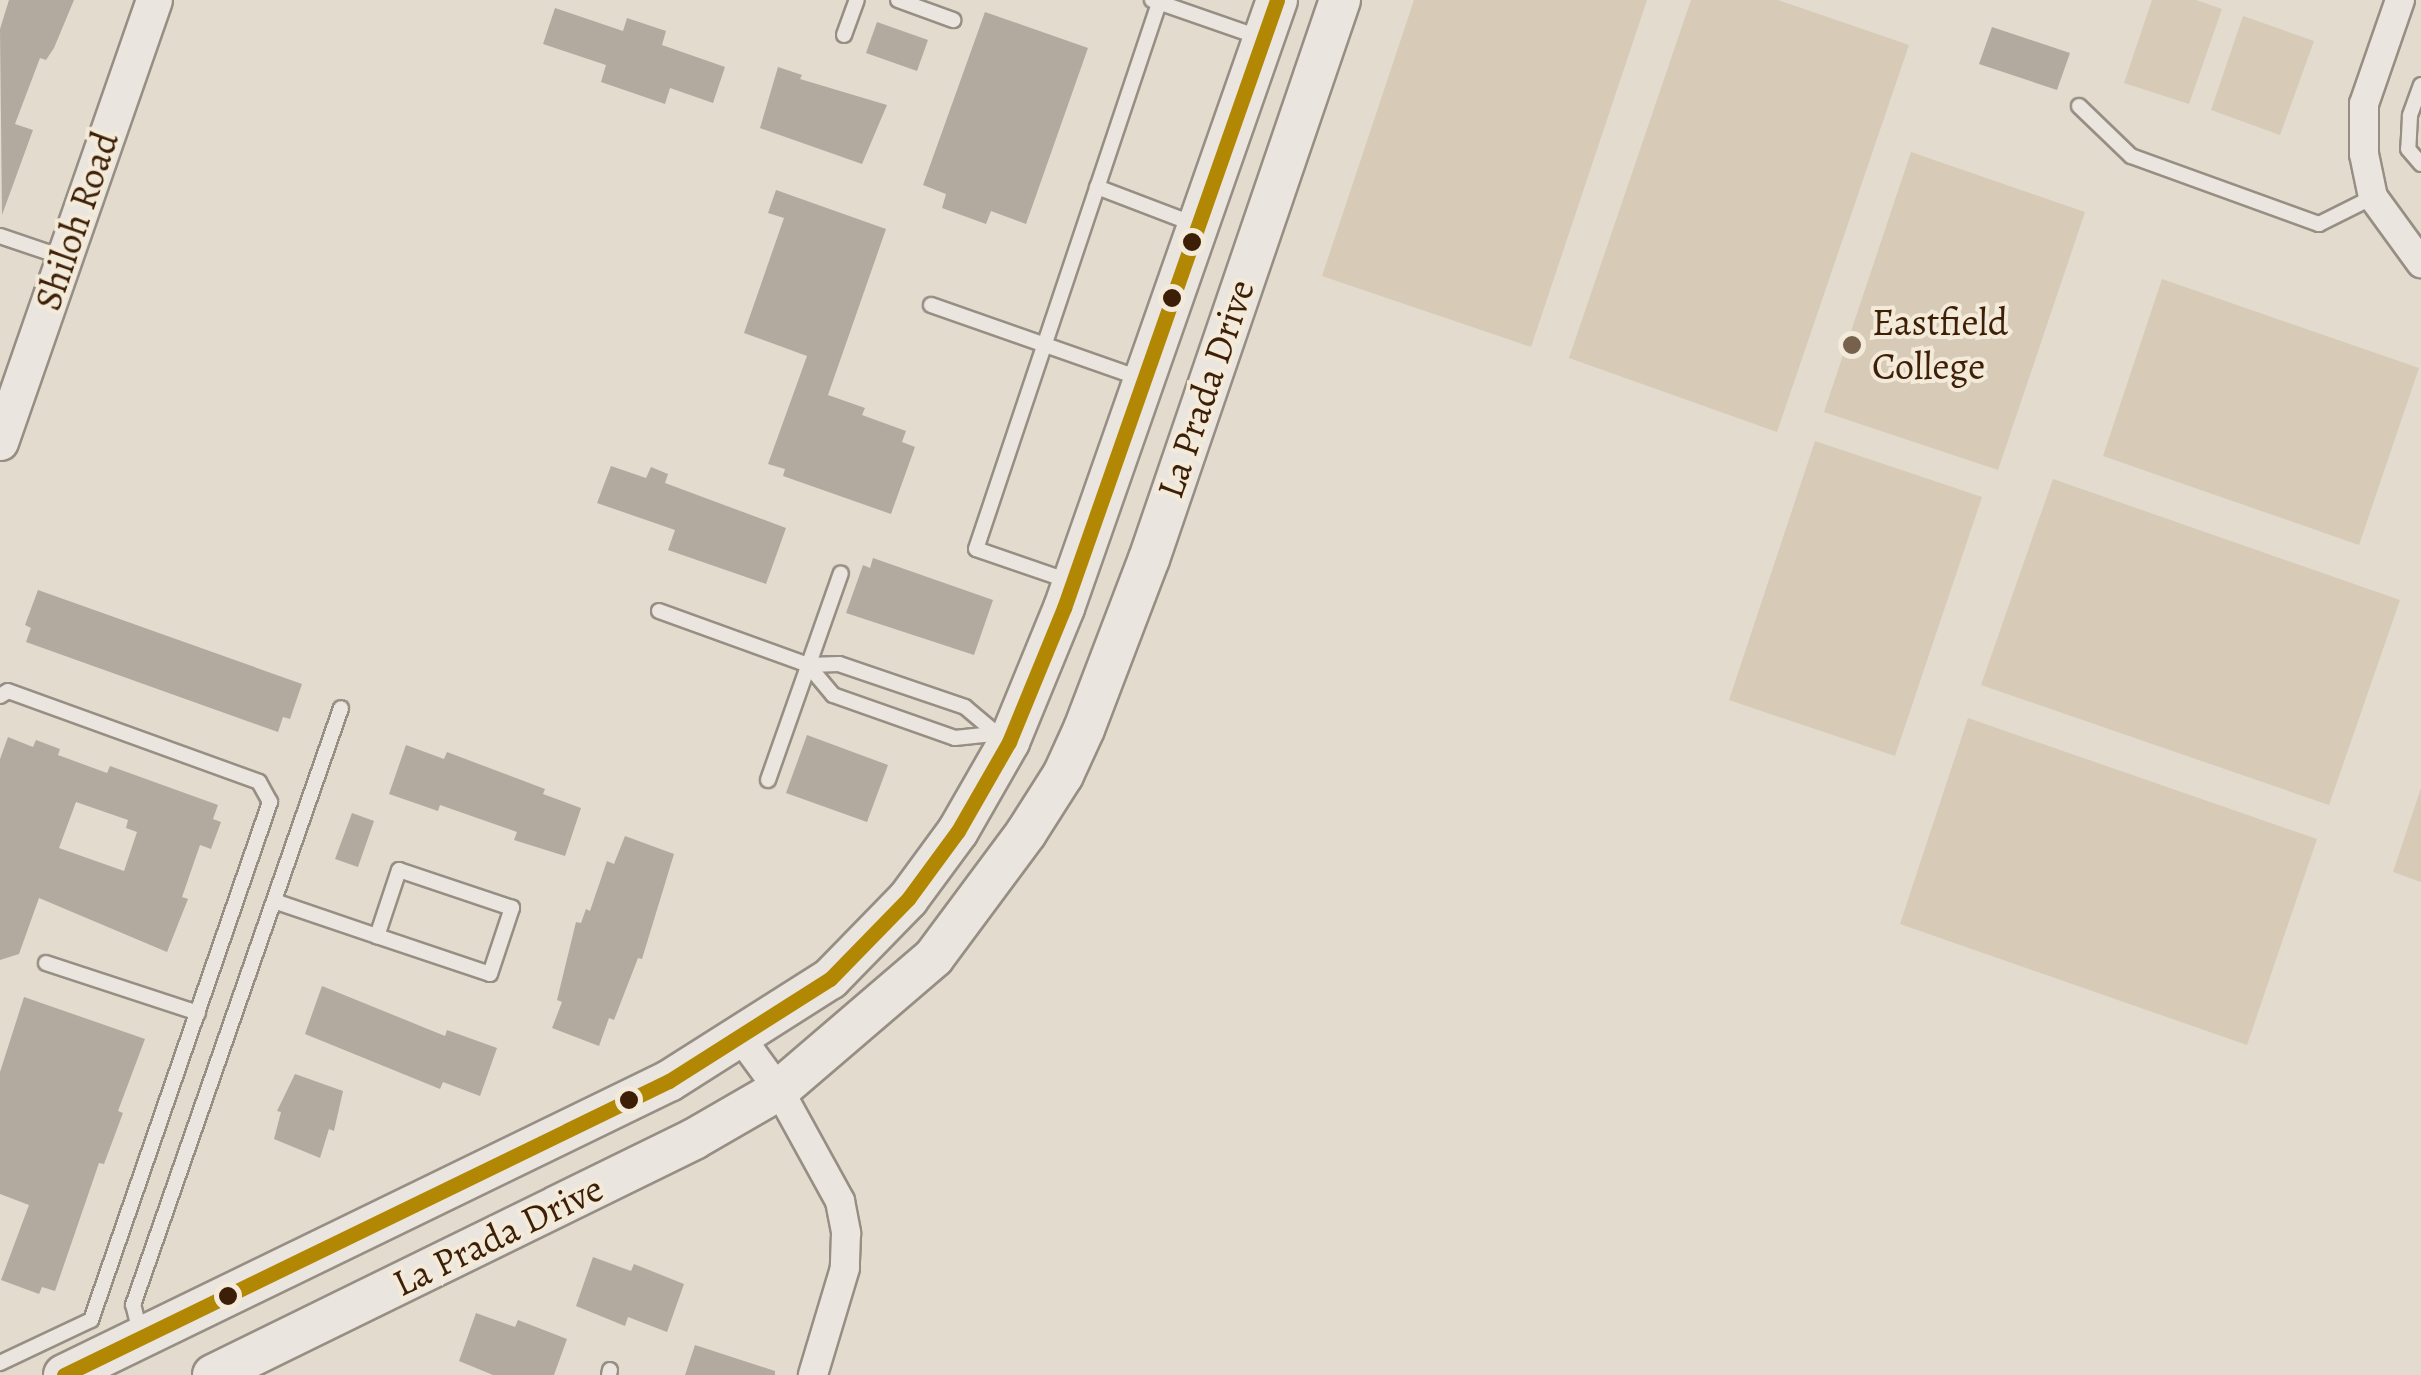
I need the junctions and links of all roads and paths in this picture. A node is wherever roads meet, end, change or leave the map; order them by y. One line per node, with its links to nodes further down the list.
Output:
1 (154, 0): 19 (street, Shiloh Road)
2 (857, 0): 9 (lane)
3 (898, 0): 8 (lane)
4 (1277, 0): 10 (main road, La Prada Drive)
5 (1340, 0): 23 (main road, La Prada Drive)
6 (2400, 0): 15 (street)
7 (1155, 1): 10 (lane); 14 (lane)
8 (954, 20)
9 (844, 36)
10 (1264, 39): 16 (main road, La Prada Drive)
11 (2421, 85): 13 (lane)
12 (2078, 106): 15 (lane)
13 (2420, 163)
14 (1096, 187): 16 (lane); 21 (lane)
15 (2372, 197): 18 (street)
16 (1200, 226): 22 (main road, La Prada Drive)
17 (0, 236): 19 (lane)
18 (2416, 246)
19 (65, 258): 24 (street, Shiloh Road)
20 (931, 306): 21 (lane)
21 (1044, 346): 22 (lane); 26 (lane)
22 (1143, 379): 23 (main road); 26 (main road, La Prada Drive)
23 (1202, 400): 32 (main road, La Prada Drive)
24 (0, 442)
25 (841, 574): 28 (lane)
26 (1073, 583): 31 (main road, La Prada Drive)
27 (658, 611): 28 (lane)
28 (808, 665): 31 (lane); 31 (lane); 33 (lane)
29 (0, 696): 37 (lane)
30 (341, 708): 34 (lane)
31 (1001, 738): 32 (main road); 38 (main road, La Prada Drive)
32 (1063, 776): 39 (main road, La Prada Drive)
33 (768, 780)
34 (274, 901): 35 (lane); 40 (lane)
35 (377, 936): 35 (lane)
36 (46, 963): 37 (lane)
37 (198, 1013): 41 (lane)
38 (741, 1038): 39 (street); 40 (main road, La Prada Drive)
39 (778, 1090): 43 (main road, La Prada Drive); 44 (street)
40 (142, 1336): 42 (main road, La Prada Drive)
41 (0, 1364)
42 (83, 1371)
43 (213, 1375)
44 (813, 1375)

